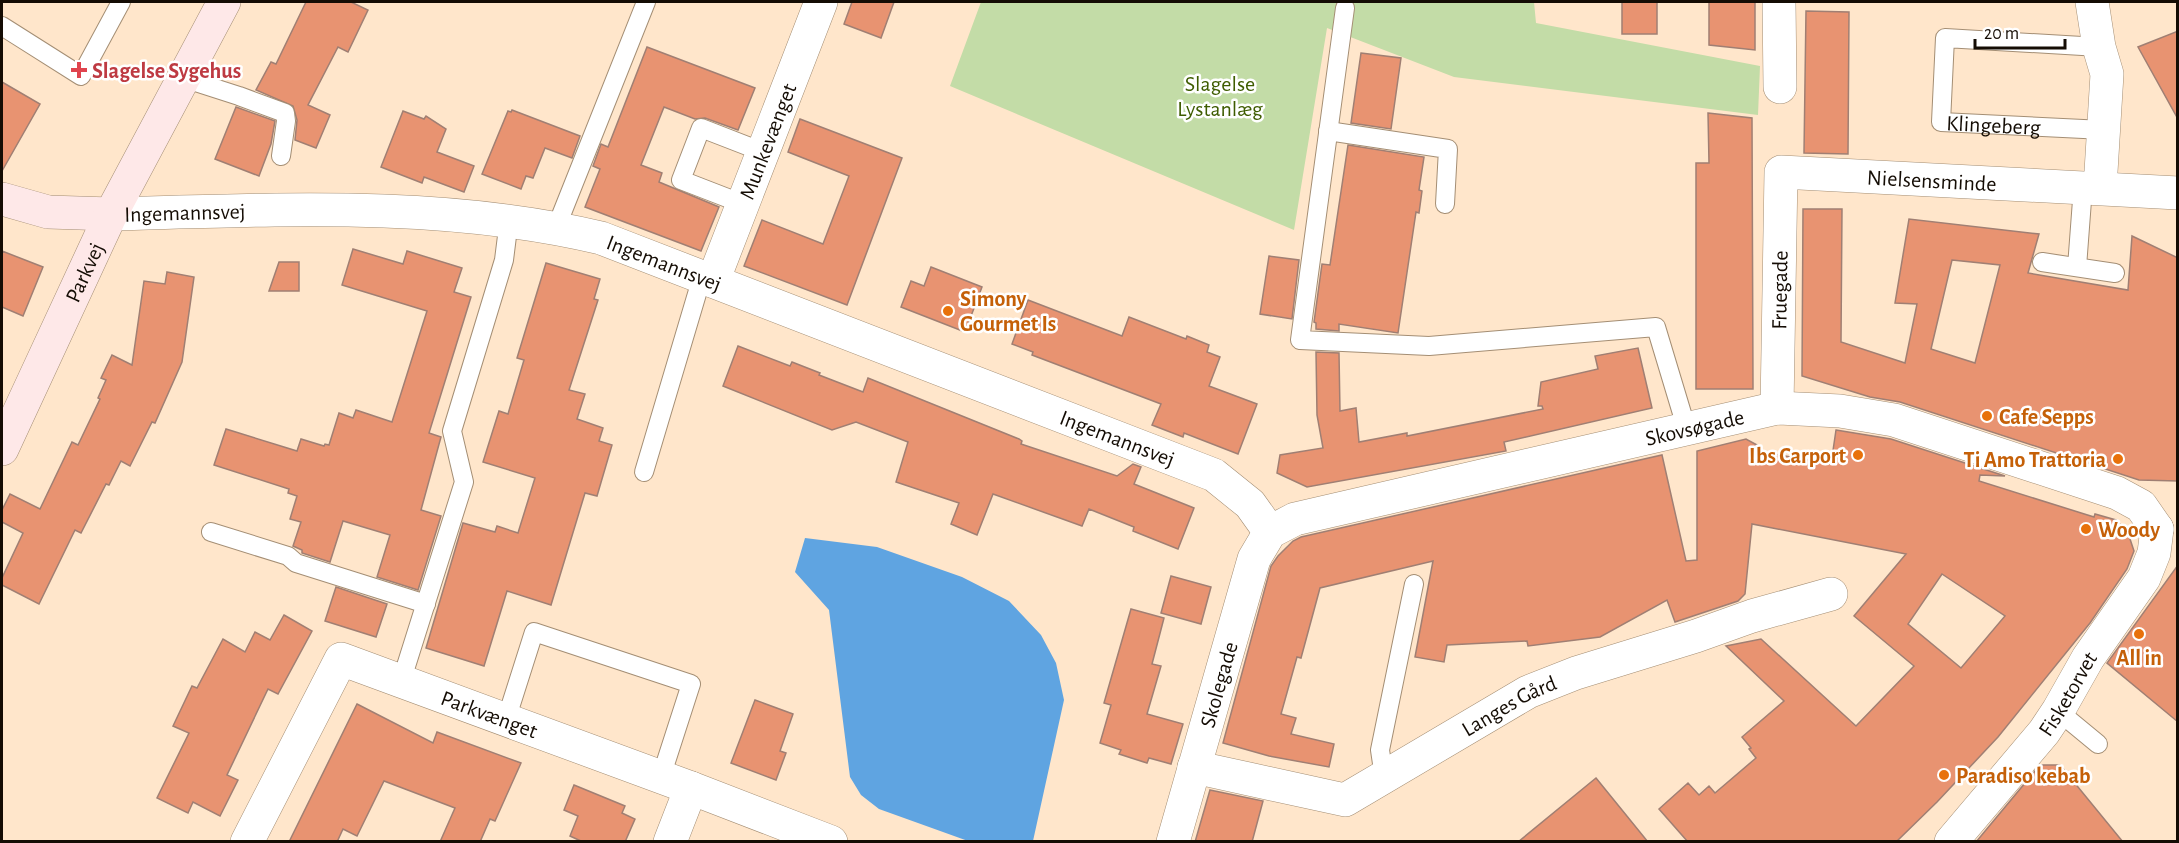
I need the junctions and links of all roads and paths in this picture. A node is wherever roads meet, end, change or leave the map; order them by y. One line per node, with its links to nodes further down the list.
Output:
1 (121, 2): 8 (lane)
2 (224, 2): 10 (street, Parkvej)
3 (646, 2): 24 (lane)
4 (821, 2): 14 (street, Munkevænget)
5 (1779, 2): 11 (street)
6 (2092, 2): 9 (street)
7 (1345, 8): 12 (lane)
8 (2, 26)
9 (2099, 47): 13 (street); 13 (lane, Klingeberg)
10 (183, 78): 15 (lane); 22 (street, Parkvej)
11 (1780, 87)
12 (1328, 130): 21 (lane); 30 (lane)
13 (2104, 130): 17 (street)
14 (763, 152): 20 (street, Munkevænget); 20 (lane)
15 (281, 156)
16 (1781, 172): 17 (street, Nielsensminde); 29 (street, Fruegade)
17 (2091, 188): 18 (street); 26 (lane)
18 (2178, 193)
19 (2, 198): 22 (street, Ingemannsvej)
20 (743, 204): 28 (street, Munkevænget)
21 (1445, 204)
22 (111, 214): 23 (street, Ingemannsvej); 31 (street, Parkvej)
23 (509, 220): 24 (street, Ingemannsvej); 38 (lane)
24 (556, 228): 28 (street, Ingemannsvej)
25 (2042, 262): 26 (lane)
26 (2077, 267): 27 (lane)
27 (2115, 273)
28 (707, 279): 32 (lane); 35 (street, Ingemannsvej)
29 (1777, 408): 30 (street, Skovsøgade); 33 (street, Skovsøgade)
30 (1687, 430): 35 (street, Skovsøgade)
31 (2, 449)
32 (644, 472)
33 (2167, 527): 40 (street, Fisketorvet)
34 (211, 532): 38 (lane)
35 (1270, 532): 43 (street, Skolegade)
36 (1414, 584): 45 (lane)
37 (1832, 594): 45 (street, Langes Gård)
38 (426, 604): 39 (lane)
39 (401, 682): 41 (street, Parkvænget); 47 (street, Parkvænget)
40 (2058, 711): 42 (lane); 51 (street, Fisketorvet)
41 (506, 720): 44 (street, Parkvænget); 44 (lane)
42 (2098, 744)
43 (1194, 766): 45 (street, Langes Gård); 50 (street, Skolegade)
44 (660, 777): 46 (street, Parkvænget)
45 (1384, 777)
46 (691, 788): 48 (street); 49 (street, Parkvænget)
47 (247, 842)
48 (670, 842)
49 (831, 842)
50 (1173, 842)
51 (1951, 842)

